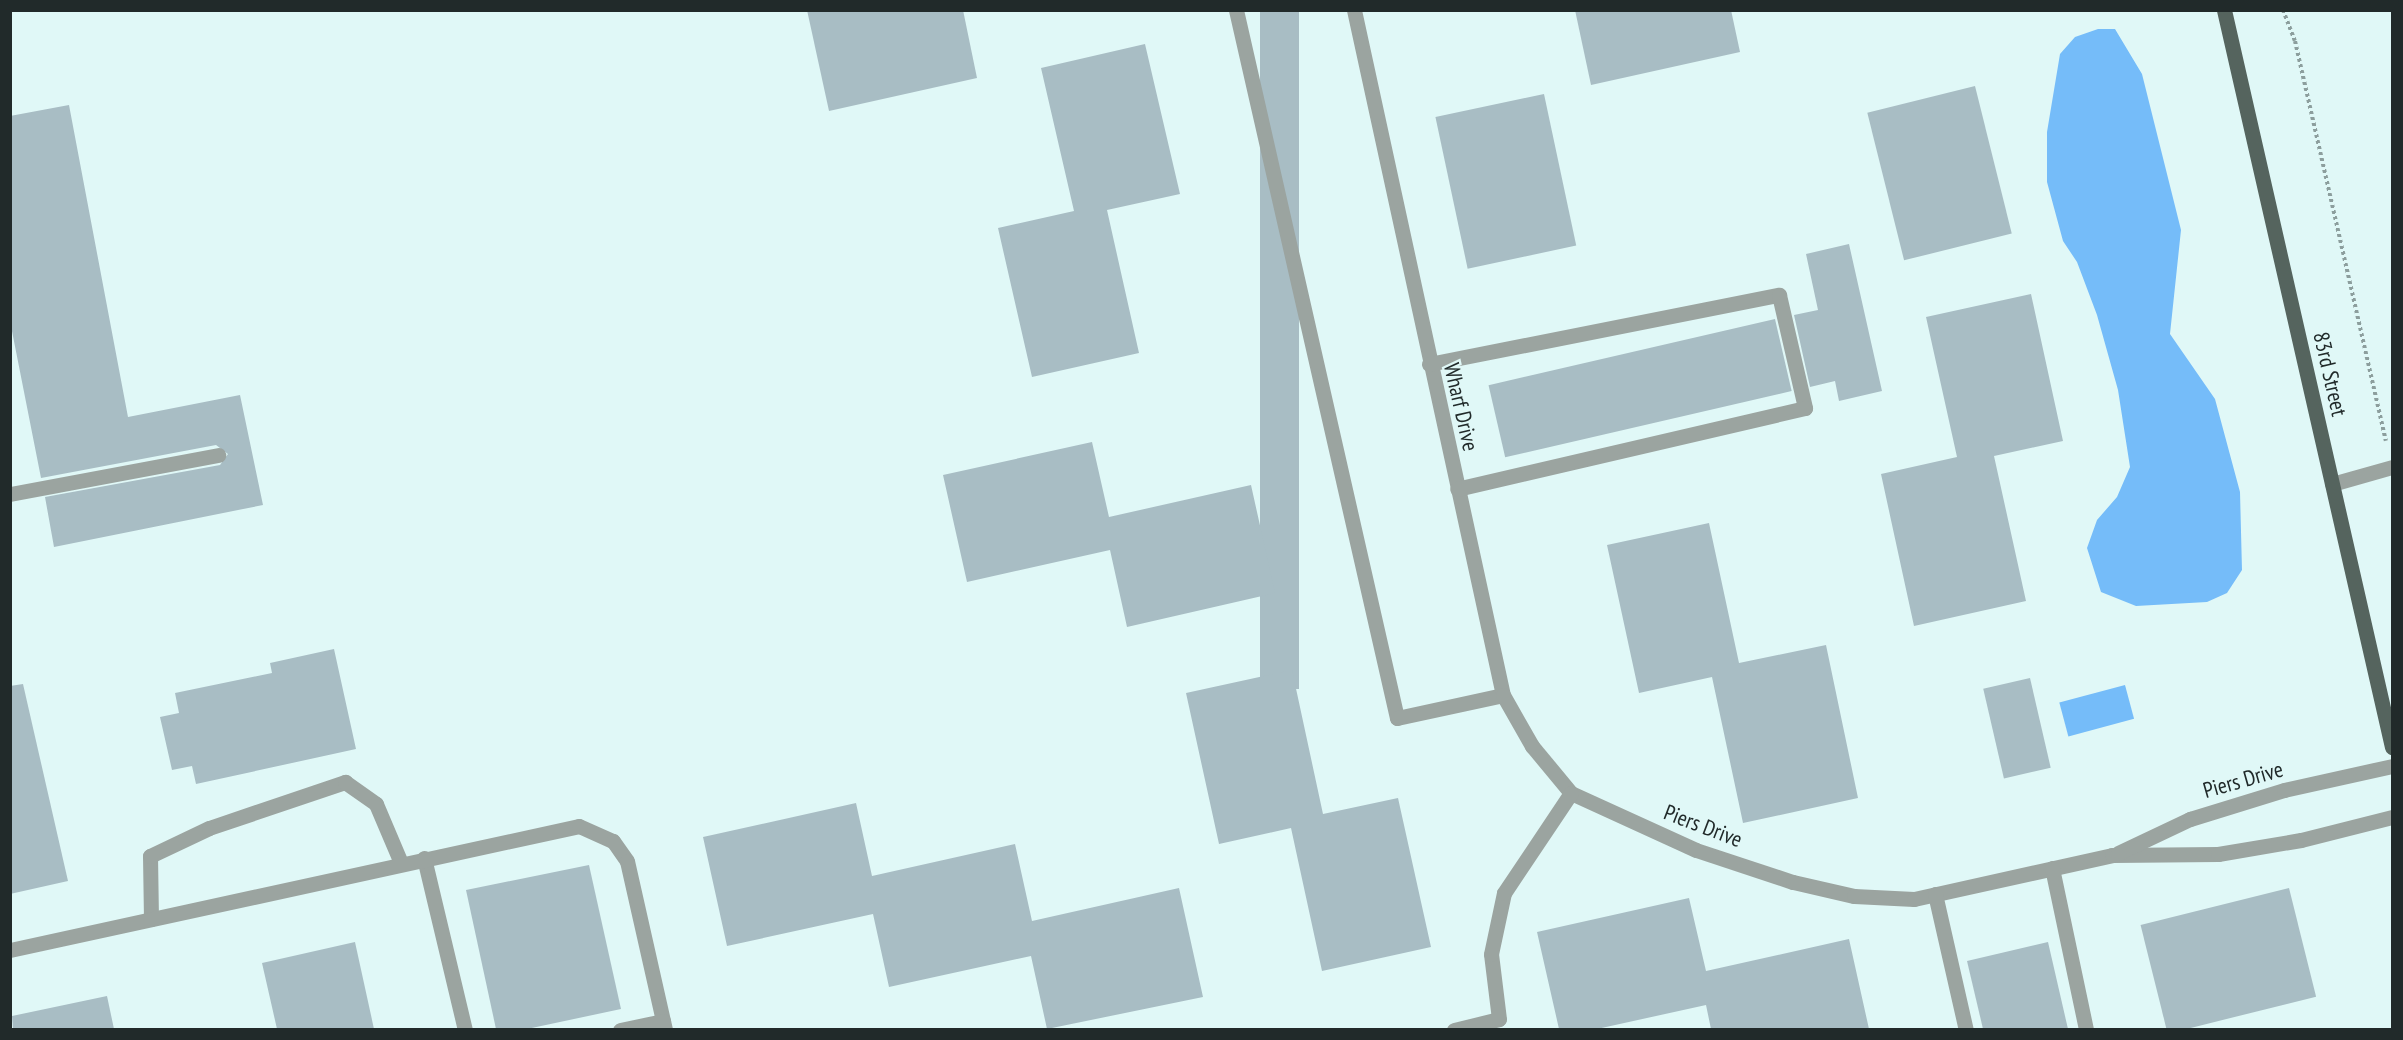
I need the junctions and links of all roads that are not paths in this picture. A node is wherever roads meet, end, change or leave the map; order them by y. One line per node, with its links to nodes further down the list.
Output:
1 (1236, 10): 10 (street)
2 (1354, 10): 4 (street, Wharf Drive)
3 (2224, 10): 7 (main road, 83rd Street)
4 (1429, 364): 8 (street, Wharf Drive); 8 (street)
5 (218, 455): 9 (street)
6 (2392, 467): 7 (street)
7 (2332, 484): 11 (main road, 83rd Street)
8 (1457, 489): 10 (street, Wharf Drive)
9 (10, 494)
10 (1503, 695): 13 (street, Wharf Drive)
11 (2392, 747)
12 (2392, 766): 15 (street, Piers Drive)
13 (1571, 793): 19 (street, Piers Drive); 25 (street)
14 (2392, 817): 15 (street, Piers Drive)
15 (2112, 855): 18 (street, Piers Drive)
16 (424, 858): 17 (street); 22 (street); 23 (street)
17 (401, 862): 20 (street); 20 (street)
18 (2052, 868): 19 (street, Piers Drive); 27 (street)
19 (1935, 894): 26 (street)
20 (151, 919): 21 (street)
21 (10, 950)
22 (664, 1025): 24 (street)
23 (465, 1029)
24 (620, 1029)
25 (1455, 1029)
26 (1966, 1029)
27 (2086, 1029)

